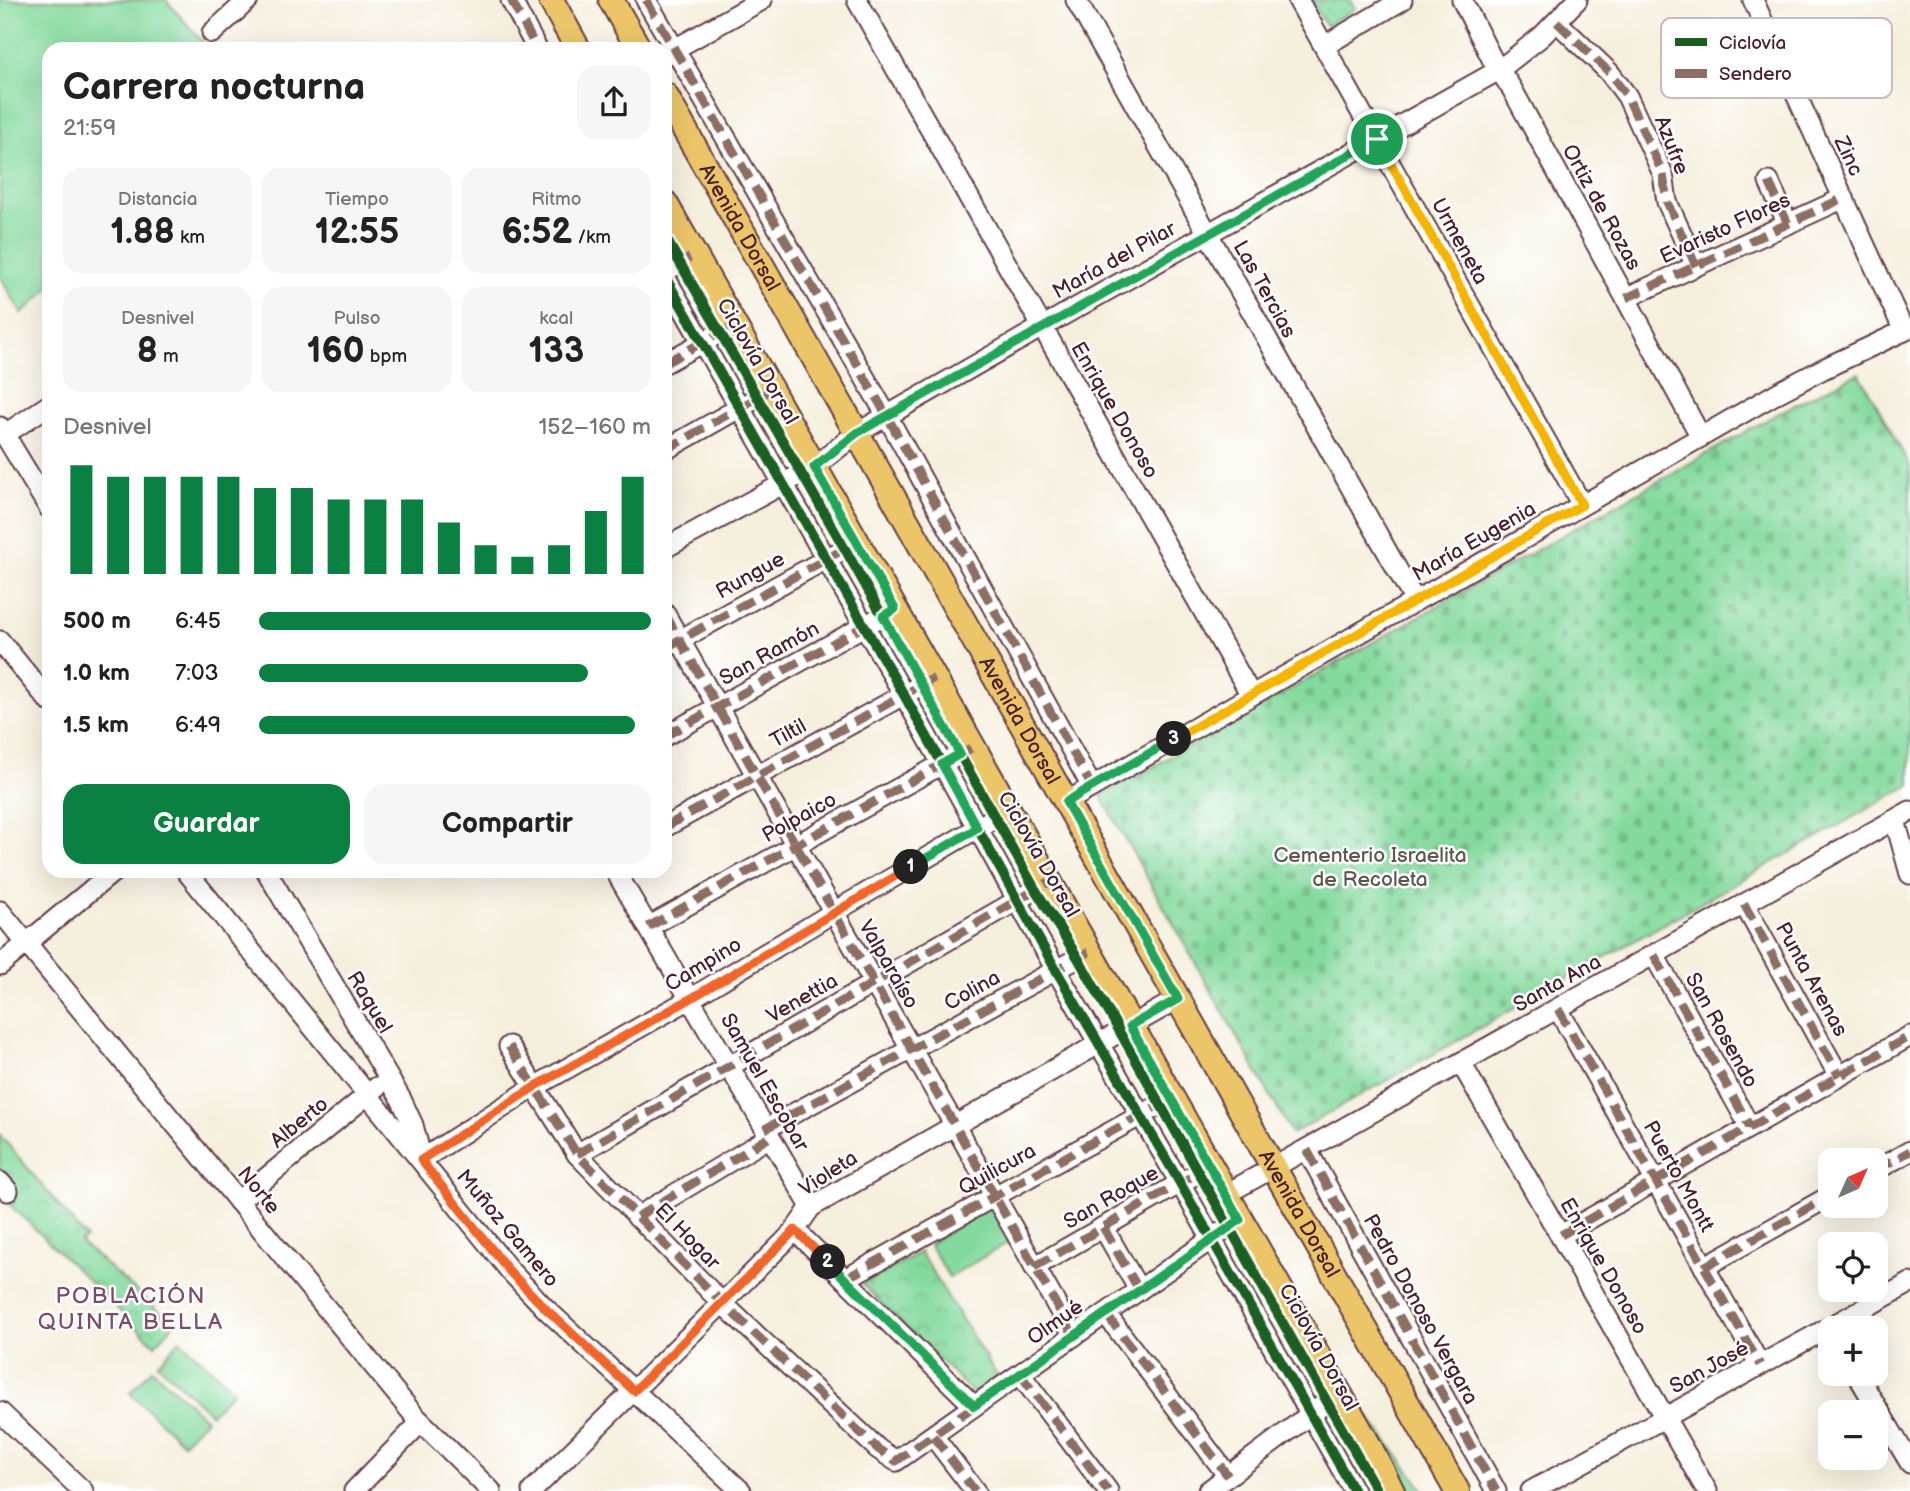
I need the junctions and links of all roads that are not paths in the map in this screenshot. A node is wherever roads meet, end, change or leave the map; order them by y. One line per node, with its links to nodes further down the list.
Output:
1 (248, 0): 16 (street)
2 (511, 0): 17 (street)
3 (551, 0): 18 (main road)
4 (611, 0): 19 (main road)
5 (646, 0): 20 (street, Avenida Dorsal)
6 (762, 0): 22 (street)
7 (857, 0): 39 (street, Enrique Donoso)
8 (1076, 0): 32 (street, Las Tercias)
9 (1298, 0): 21 (street, Urmeneta)
10 (1402, 0): 21 (street)
11 (1462, 0): 24 (street, Ortiz de Rozas)
12 (1577, 0): 15 (street, María del Pilar)
13 (1753, 0): 14 (street, Zinc)
14 (1761, 18)
15 (1557, 22): 24 (street, María del Pilar); 34 (street, Azufre)
16 (212, 33)
17 (533, 42)
18 (573, 42)
19 (635, 42)
20 (665, 42)
21 (1324, 46): 27 (street, Urmeneta)
22 (672, 51)
23 (672, 55): 46 (street, Avenida Dorsal)
24 (1499, 70): 27 (street, María del Pilar); 37 (street, Ortiz de Rozas)
25 (1798, 98): 29 (street, Zinc)
26 (672, 107): 48 (main road, Avenida Dorsal)
27 (1377, 139): 32 (street, María del Pilar); 54 (street, Urmeneta)
28 (1769, 183): 31 (street)
29 (1844, 198): 31 (street, Evaristo Flores); 40 (street, Zinc)
30 (672, 215): 33 (main road)
31 (1788, 224): 34 (street, Evaristo Flores)
32 (1208, 234): 39 (street, María del Pilar); 58 (street, Las Tercias)
33 (695, 255): 35 (street); 38 (main road)
34 (1696, 266): 37 (street, Evaristo Flores)
35 (672, 267)
36 (672, 289): 41 (street)
37 (1626, 298): 49 (street, Ortiz de Rozas)
38 (734, 325): 41 (street); 43 (main road)
39 (1042, 327): 46 (street, María del Pilar); 66 (street, Enrique Donoso)
40 (1907, 330): 49 (street, María Eugenia)
41 (702, 342): 42 (street); 44 (street)
42 (672, 358)
43 (771, 390): 44 (street); 51 (main road)
44 (740, 408): 50 (street); 52 (street)
45 (42, 409): 47 (street)
46 (887, 416): 48 (street, María del Pilar); 72 (street, Avenida Dorsal)
47 (2, 431): 53 (street)
48 (857, 433): 51 (street, María del Pilar); 73 (main road, Avenida Dorsal)
49 (1701, 437): 54 (street, María Eugenia)
50 (672, 446)
51 (814, 467): 52 (street, María del Pilar); 55 (main road)
52 (782, 484): 56 (street, María del Pilar); 57 (street)
53 (42, 497)
54 (1582, 505): 58 (street, María Eugenia)
55 (857, 542): 57 (street, Rungue); 59 (main road)
56 (672, 544)
57 (826, 559): 60 (street); 62 (street, Rungue)
58 (1415, 601): 66 (street, María Eugenia)
59 (895, 609): 60 (street, San Ramón); 63 (main road)
60 (864, 626): 65 (street); 67 (street, San Ramón)
61 (0, 640): 64 (street)
62 (672, 644): 67 (street, Valparaíso)
63 (934, 678): 65 (street, Tiltil); 69 (main road)
64 (42, 692)
65 (904, 695): 70 (street); 71 (street, Tiltil)
66 (1251, 695): 72 (street, María Eugenia)
67 (718, 707): 68 (street, San Ramón); 71 (street, Valparaíso)
68 (672, 732)
69 (973, 747): 70 (street, Polpaico); 74 (main road)
70 (942, 764): 77 (street); 78 (street, Polpaico)
71 (757, 776): 76 (street, Tiltil); 78 (street, Valparaíso)
72 (1092, 787): 73 (street, María Eugenia)
73 (1066, 802): 97 (main road, Avenida Dorsal)
74 (1008, 810): 77 (street, Campino); 84 (main road)
75 (1902, 816): 79 (street); 86 (street, Santa Ana)
76 (672, 824)
77 (977, 828): 85 (street); 88 (street, Campino)
78 (796, 845): 88 (street, Valparaíso); 89 (street, Polpaico)
79 (1910, 874)
80 (106, 878): 90 (street)
81 (192, 878): 109 (street, Muñoz Gamero)
82 (271, 878): 107 (street, Raquel)
83 (619, 878): 89 (street, Samuel Escobar)
84 (1049, 882): 85 (street, Venettia); 91 (main road)
85 (1018, 900): 94 (street); 95 (street, Venettia)
86 (1744, 904): 92 (street, Santa Ana); 106 (street, Punta Arenas)
87 (0, 911): 90 (street, Norte)
88 (834, 912): 95 (street, Valparaíso); 96 (street, Campino)
89 (648, 927): 96 (street, Samuel Escobar)
90 (26, 943): 93 (street); 126 (street, Norte)
91 (1089, 952): 94 (street, Colina); 99 (main road)
92 (1654, 955): 98 (street, Santa Ana); 113 (street, San Rosendo)
93 (0, 965)
94 (1056, 970): 101 (street); 103 (street, Colina)
95 (874, 983): 103 (street, Valparaíso); 105 (street, Venettia)
96 (690, 999): 105 (street, Samuel Escobar); 108 (street, Campino)
97 (1178, 999): 99 (street, Violeta); 121 (main road, Avenida Dorsal)
98 (1558, 1009): 104 (street, Santa Ana); 122 (street, Puerto Montt)
99 (1130, 1026): 101 (street, Violeta); 110 (main road)
100 (1910, 1036): 106 (street)
101 (1099, 1044): 111 (street); 112 (street, Violeta)
102 (509, 1046): 108 (street, El Hogar)
103 (911, 1049): 112 (street, Valparaíso); 114 (street, Colina)
104 (1461, 1063): 115 (street, Santa Ana); 133 (street, Enrique Donoso)
105 (729, 1066): 114 (street, Samuel Escobar); 117 (street, Venettia)
106 (1839, 1076): 113 (street)
107 (388, 1077): 109 (street, Alberto); 118 (street, Raquel)
108 (536, 1086): 117 (street, El Hogar); 118 (street, Campino)
109 (368, 1094): 118 (street, Muñoz Gamero); 126 (street, Alberto)
110 (1172, 1098): 111 (street, Quilicura); 120 (main road)
111 (1140, 1116): 123 (street); 125 (street, Quilicura)
112 (954, 1125): 125 (street, Valparaíso); 128 (street, Violeta)
113 (1750, 1127): 122 (street)
114 (768, 1133): 128 (street, Samuel Escobar); 129 (street, Colina)
115 (1307, 1150): 121 (street, Santa Ana); 170 (street, Pedro Donoso Vergara)
116 (1910, 1151): 119 (street)
117 (577, 1154): 129 (street, El Hogar)
118 (421, 1160): 148 (street, Muñoz Gamero)
119 (1888, 1163)
120 (1210, 1166): 123 (street, San Roque); 124 (main road)
121 (1273, 1168): 124 (street, Santa Ana); 169 (main road, Avenida Dorsal)
122 (1656, 1181): 133 (street); 136 (street, Puerto Montt)
123 (1180, 1184): 131 (street, San Roque); 134 (street)
124 (1226, 1194): 130 (main road)
125 (995, 1197): 135 (street, Valparaíso); 137 (street, Quilicura)
126 (238, 1201): 154 (street, Norte)
127 (1818, 1203): 136 (street)
128 (811, 1207): 132 (street, Violeta)
129 (637, 1217): 140 (street, El Hogar)
130 (1240, 1220): 134 (street, Olmué); 149 (main road)
131 (1103, 1227): 135 (street, San Roque); 139 (street)
132 (795, 1230): 137 (street); 140 (street, Violeta)
133 (1560, 1236): 153 (street, Enrique Donoso)
134 (1212, 1239): 139 (street, Olmué); 152 (street)
135 (1034, 1266): 144 (street, Valparaíso)
136 (1704, 1267): 145 (street, Puerto Montt)
137 (845, 1279): 150 (street)
138 (1910, 1283): 142 (street, San José)
139 (1139, 1290): 141 (street, Olmué)
140 (722, 1303): 148 (street, Violeta); 156 (street, El Hogar)
141 (1106, 1314): 144 (street, Olmué); 158 (street)
142 (1851, 1316)
143 (1818, 1334): 145 (street, San José)
144 (1074, 1336): 146 (street, Olmué)
145 (1760, 1365): 153 (street, San José)
146 (1020, 1374): 150 (street, Olmué); 165 (street)
147 (1864, 1386): 157 (street)
148 (634, 1391): 162 (street, Violeta); 163 (street, Muñoz Gamero)
149 (1339, 1393): 152 (street); 168 (main road)
150 (974, 1406): 155 (street, Olmué)
151 (0, 1412): 159 (street)
152 (1310, 1415): 158 (street); 167 (street)
153 (1665, 1418): 171 (street, San José); 172 (street, Enrique Donoso)
154 (421, 1422): 160 (street); 161 (street, Norte)
155 (933, 1436): 156 (street, Olmué); 164 (street)
156 (896, 1461)
157 (1910, 1463)
158 (1228, 1476): 166 (street)
159 (83, 1491)
160 (354, 1491)
161 (491, 1491)
162 (532, 1491)
163 (741, 1491)
164 (975, 1491)
165 (1108, 1491)
166 (1209, 1491)
167 (1354, 1491)
168 (1392, 1491)
169 (1457, 1491)
170 (1496, 1491)
171 (1531, 1491)
172 (1707, 1491)

